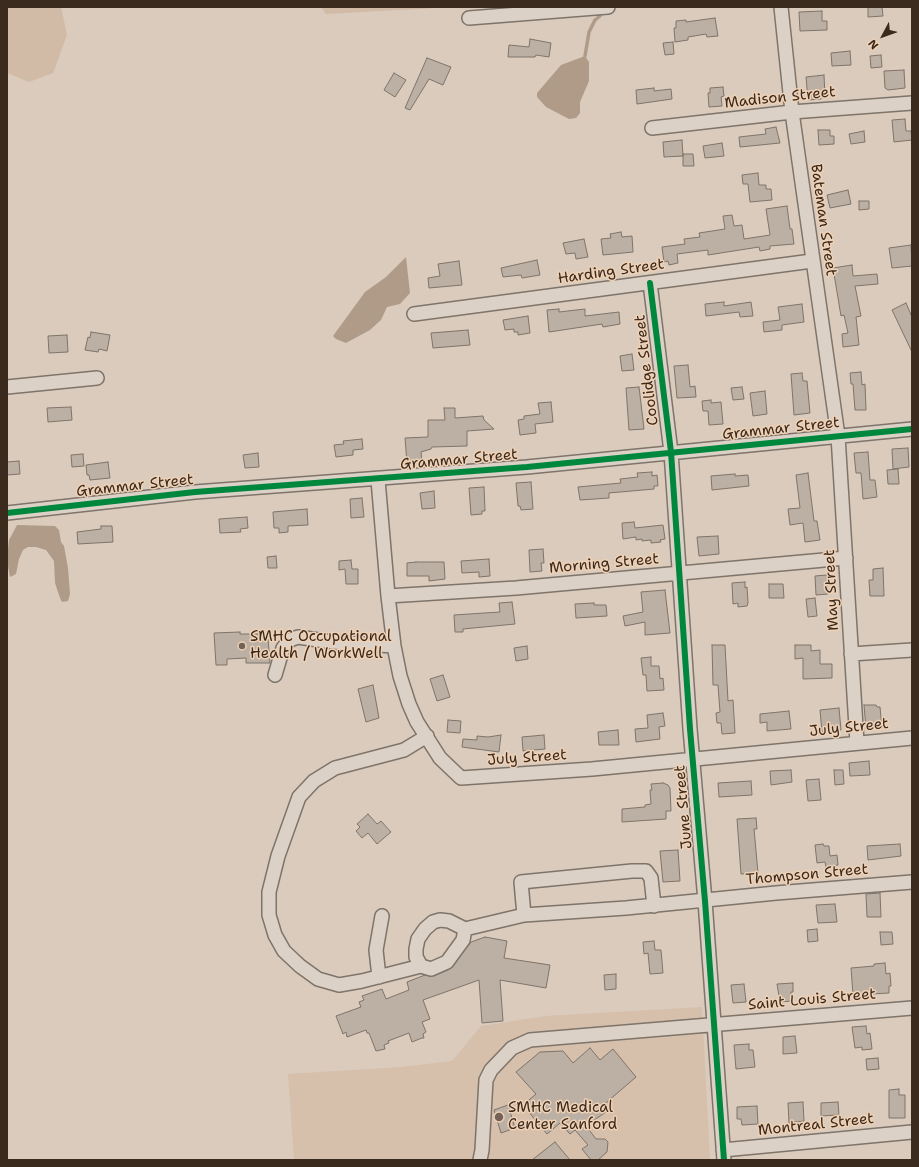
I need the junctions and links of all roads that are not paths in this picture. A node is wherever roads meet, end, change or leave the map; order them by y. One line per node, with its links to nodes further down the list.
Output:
1 (608, 7): 3 (street)
2 (781, 7): 5 (street, Bateman Street)
3 (468, 18)
4 (912, 103): 5 (street, Madison Street)
5 (792, 112): 6 (street, Madison Street); 7 (street, Bateman Street)
6 (652, 128)
7 (812, 261): 8 (street, Harding Street); 13 (street, Bateman Street)
8 (650, 283): 9 (street, Harding Street); 14 (street, Coolidge Street)
9 (414, 314)
10 (97, 378): 11 (street)
11 (7, 387)
12 (912, 429): 13 (street, Grammar Street)
13 (838, 436): 14 (street, Grammar Street); 17 (street, May Street)
14 (672, 452): 15 (street, Grammar Street); 18 (street, June Street)
15 (378, 480): 16 (street, Grammar Street); 19 (street, July Street)
16 (7, 513)
17 (846, 558): 18 (street, Morning Street); 22 (street, May Street)
18 (679, 574): 19 (street, Morning Street); 27 (street, June Street)
19 (388, 596): 20 (street, July Street)
20 (394, 646): 23 (street); 24 (street, July Street)
21 (912, 650): 22 (street)
22 (851, 654): 26 (street, May Street)
23 (275, 675)
24 (427, 736): 27 (street, July Street); 35 (street)
25 (912, 738): 26 (street, July Street)
26 (857, 743): 27 (street, July Street)
27 (693, 759): 29 (street, June Street)
28 (912, 882): 29 (street, Thompson Street)
29 (706, 901): 30 (street, Thompson Street); 37 (street, June Street)
30 (654, 906): 32 (street, Thompson Street); 32 (street)
31 (382, 916): 35 (street)
32 (524, 916): 33 (street, Thompson Street)
33 (465, 929): 34 (street); 34 (street)
34 (422, 966): 35 (street)
35 (379, 976)
36 (912, 1008): 37 (street, Saint Louis Street)
37 (714, 1024): 39 (street, Saint Louis Street); 40 (street, June Street)
38 (912, 1132): 40 (street, Montreal Street)
39 (481, 1155)
40 (724, 1155)

